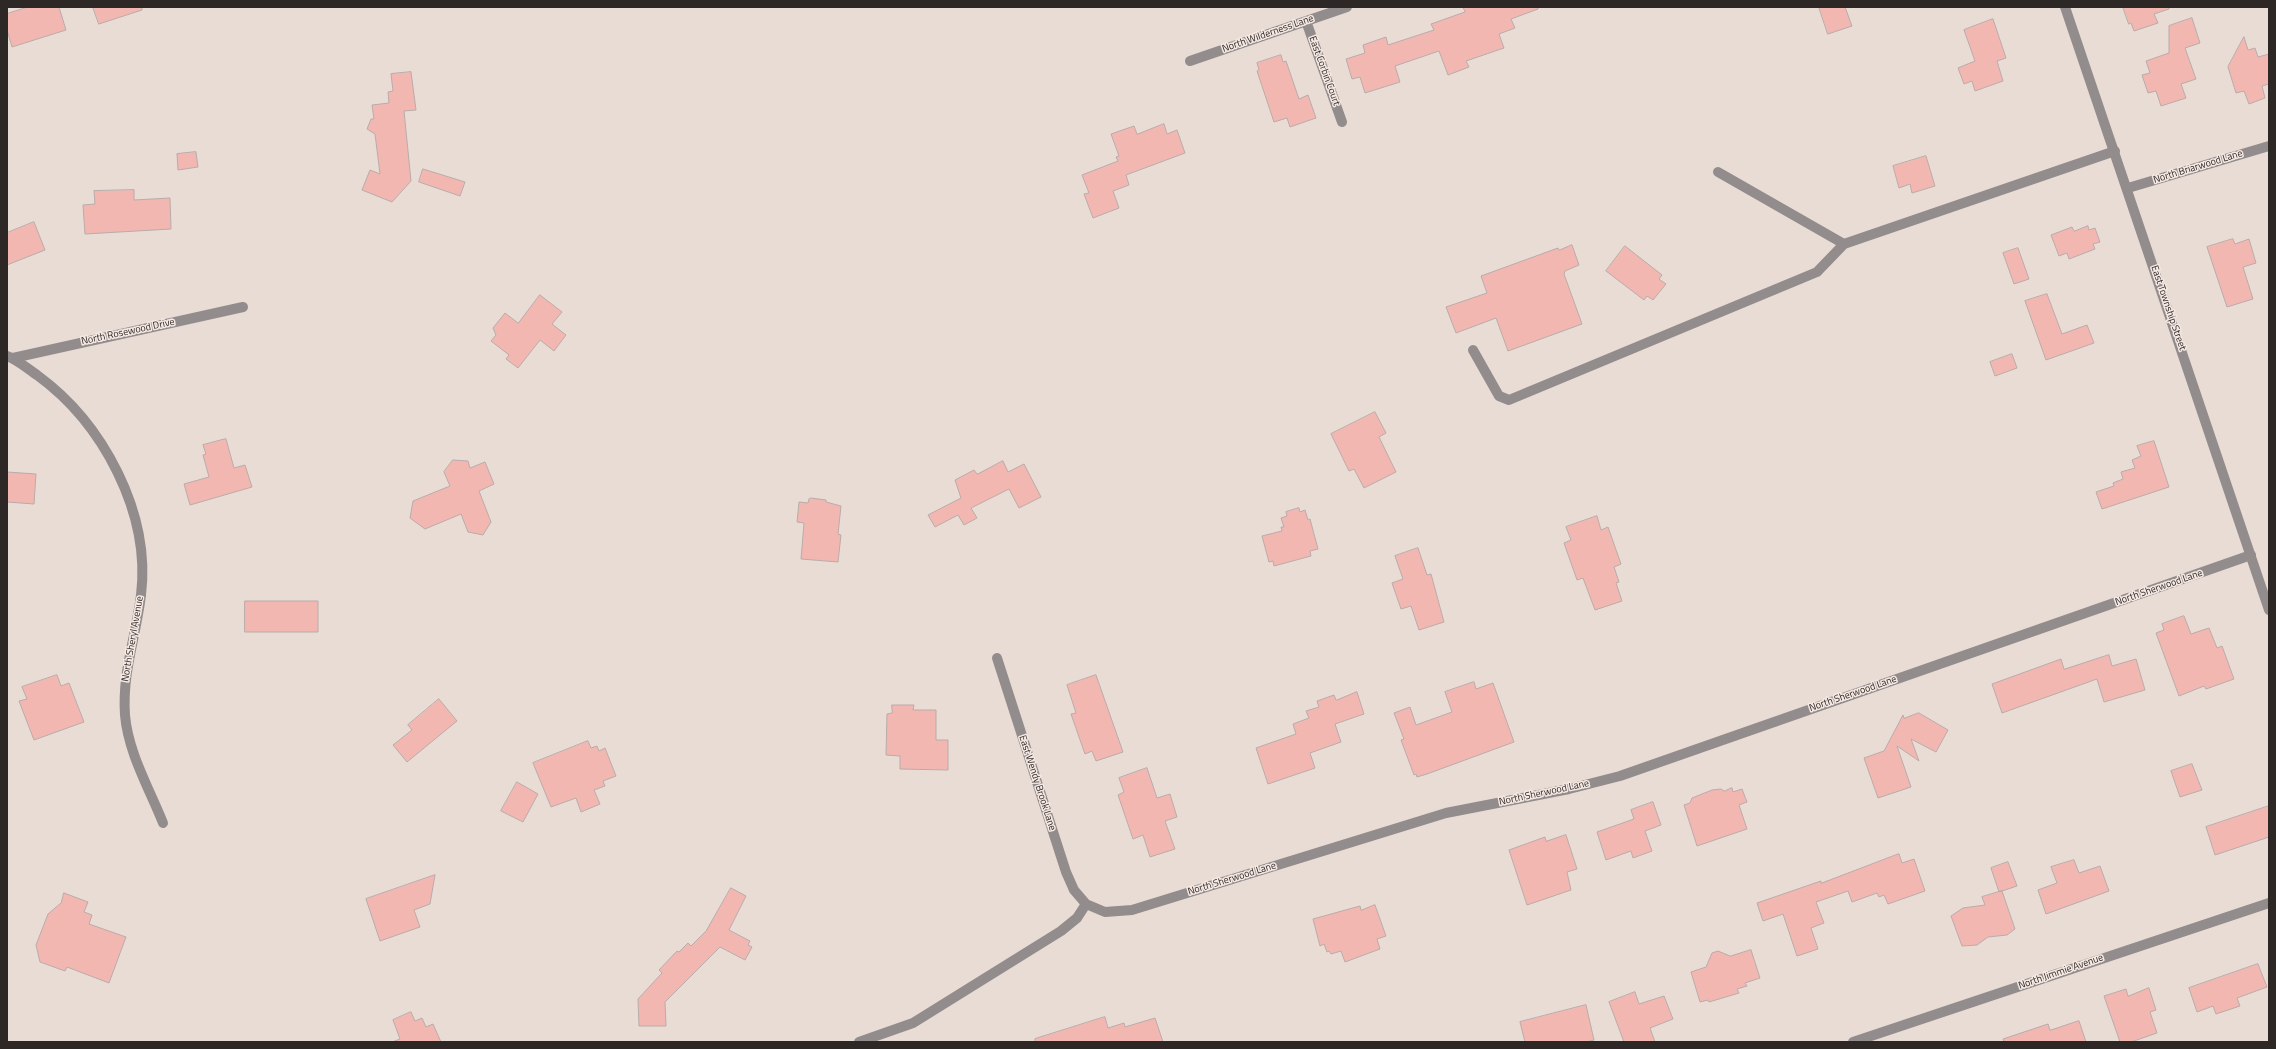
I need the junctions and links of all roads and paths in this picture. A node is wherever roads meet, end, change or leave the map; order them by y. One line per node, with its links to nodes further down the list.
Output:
1 (1347, 7): 3 (street, North Wilderness Lane)
2 (2065, 7): 7 (street, East Township Street)
3 (1306, 21): 4 (street, North Wilderness Lane); 5 (street, East Corbin Court)
4 (1190, 61)
5 (1342, 122)
6 (2269, 146): 9 (street, North Briarwood Lane)
7 (2115, 151): 9 (street, East Township Street); 10 (street)
8 (1718, 172): 10 (street)
9 (2128, 188): 14 (street, East Township Street)
10 (1844, 244): 12 (street)
11 (243, 307): 13 (street, North Rosewood Drive)
12 (1473, 350)
13 (10, 357): 17 (street, North Sheryl Avenue)
14 (2251, 555): 15 (street, East Township Street); 19 (street, North Sherwood Lane)
15 (2269, 610)
16 (997, 658): 19 (street, East Wendy Brook Lane)
17 (163, 823)
18 (2269, 903): 21 (street, North Jimmie Avenue)
19 (1086, 904): 20 (street)
20 (859, 1042)
21 (1853, 1042)

